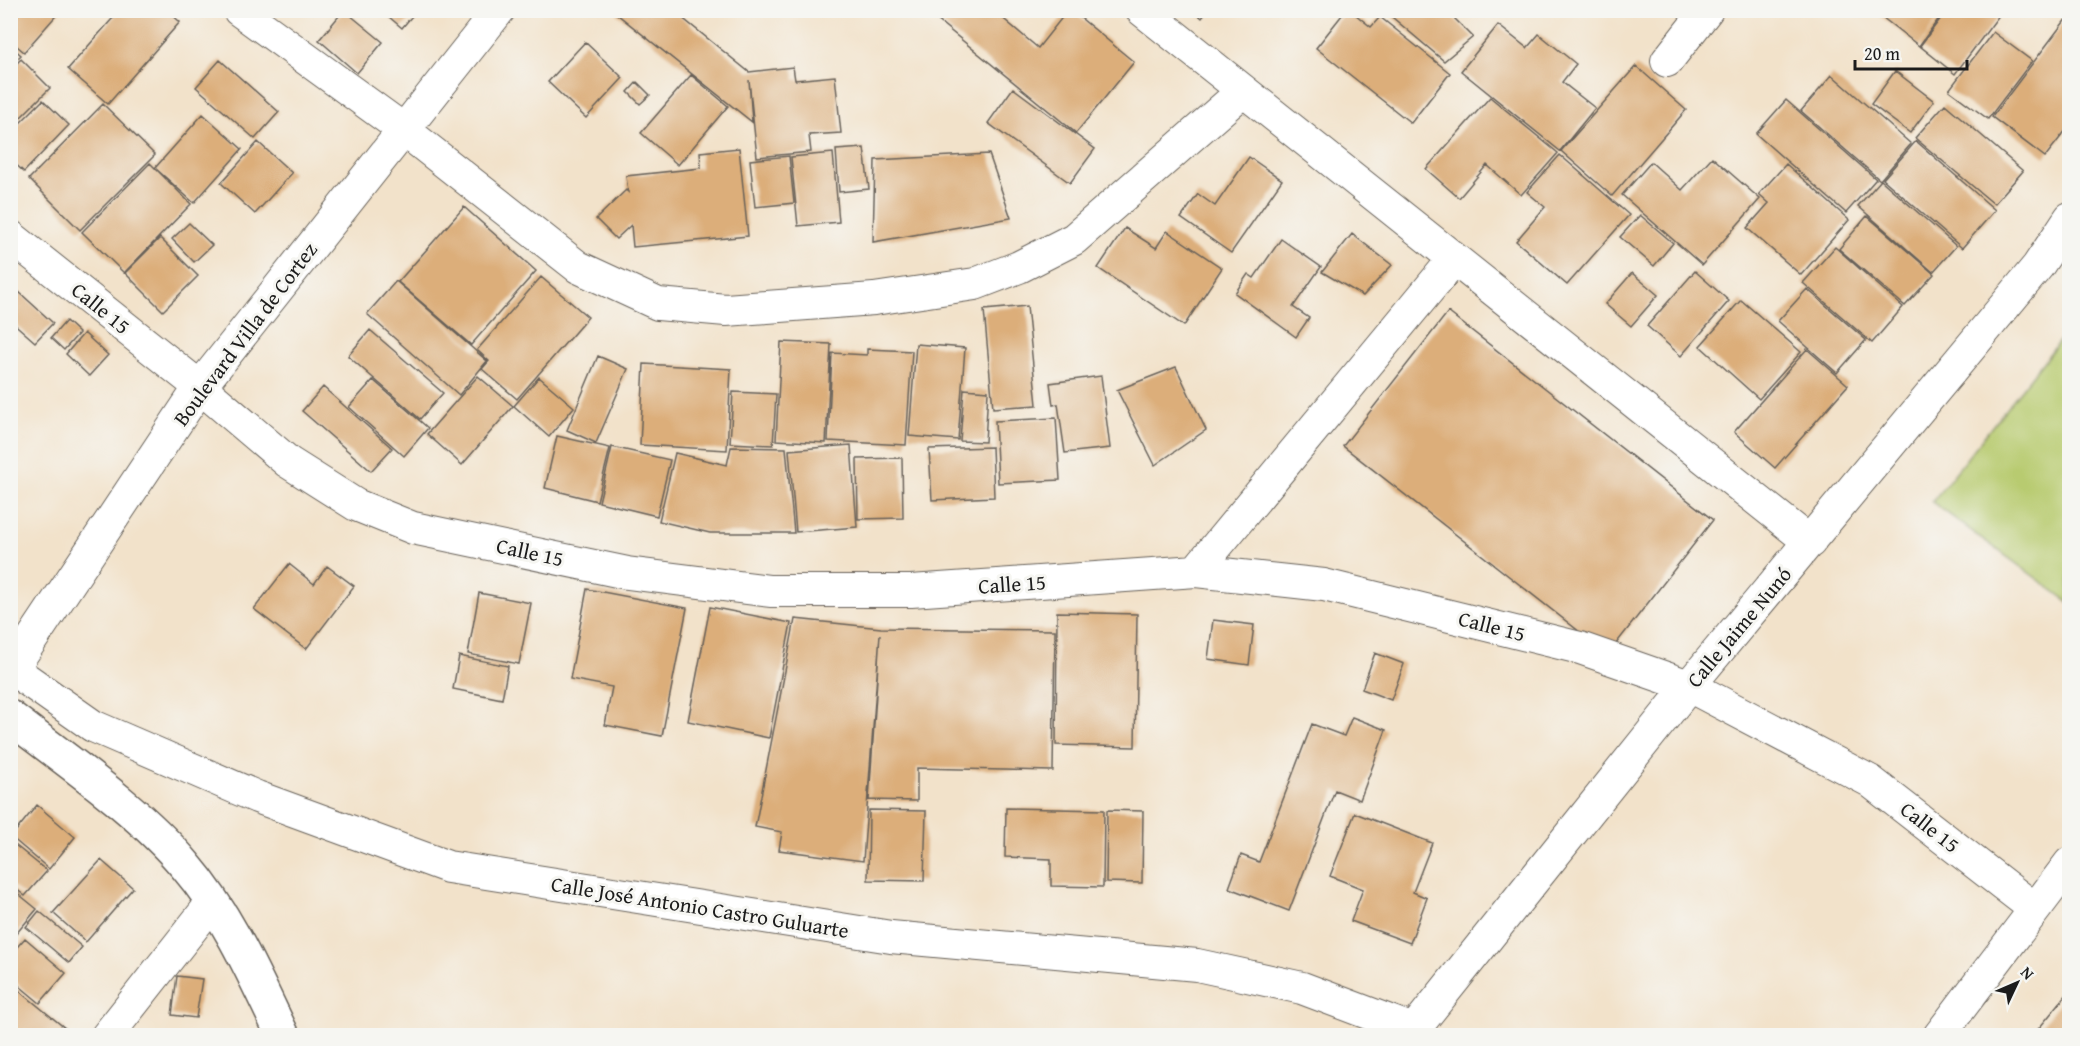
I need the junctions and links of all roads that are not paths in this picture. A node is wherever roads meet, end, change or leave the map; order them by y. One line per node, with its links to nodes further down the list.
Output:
1 (239, 10): 7 (street)
2 (499, 10): 7 (street, Boulevard Villa de Cortez)
3 (1142, 10): 6 (street)
4 (1707, 10): 5 (street)
5 (1667, 61)
6 (1243, 91): 7 (street); 10 (street)
7 (404, 130): 11 (street, Boulevard Villa de Cortez)
8 (2070, 218): 12 (street, Calle Jaime Nunó)
9 (10, 236): 11 (street, Calle 15)
10 (1454, 259): 12 (street); 13 (street)
11 (200, 387): 13 (street, Calle 15); 14 (street, Boulevard Villa de Cortez)
12 (1810, 542): 15 (street, Calle Jaime Nunó)
13 (1196, 571): 15 (street, Calle 15)
14 (11, 670): 20 (street, Calle José Antonio Castro Guluarte)
15 (1689, 686): 19 (street, Calle 15); 20 (street, Calle Jaime Nunó)
16 (10, 717): 18 (street)
17 (2070, 863): 19 (street)
18 (212, 903): 21 (street); 22 (street)
19 (2035, 909): 23 (street)
20 (1414, 1034)
21 (107, 1035)
22 (283, 1035)
23 (1939, 1035)

